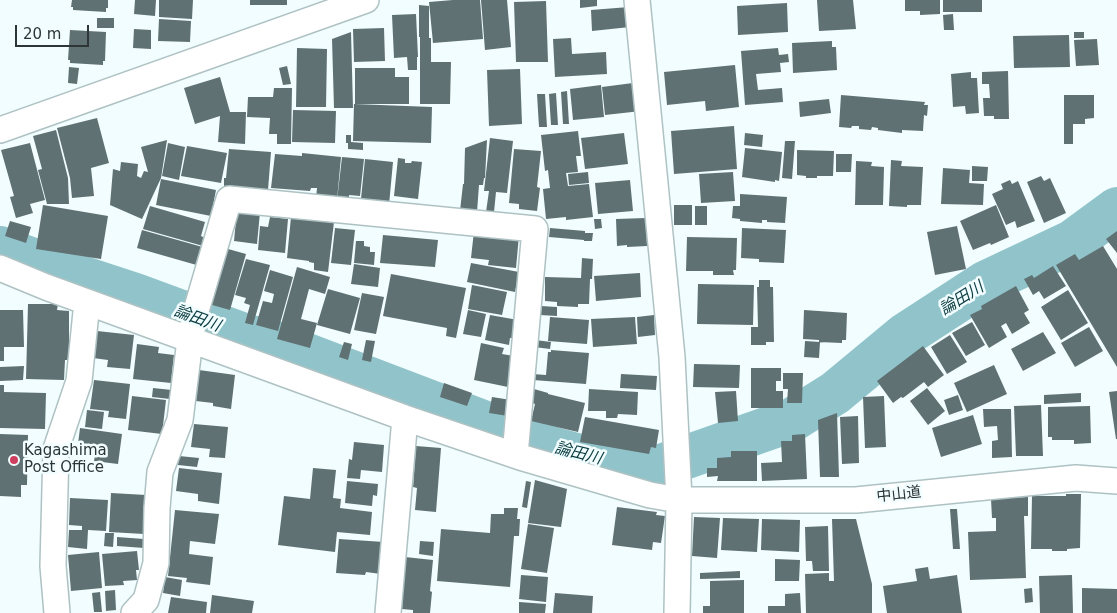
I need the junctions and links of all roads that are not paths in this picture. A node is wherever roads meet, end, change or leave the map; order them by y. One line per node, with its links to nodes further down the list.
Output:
1 (366, 0): 3 (street)
2 (637, 0): 10 (street)
3 (0, 130)
4 (0, 268): 5 (street, 中山道)
5 (87, 302): 6 (street, 中山道); 11 (street)
6 (192, 327): 7 (street, 中山道); 8 (street); 12 (street)
7 (405, 418): 8 (street, 中山道); 13 (street)
8 (516, 441): 10 (street, 中山道)
9 (1117, 481): 10 (street, 中山道)
10 (679, 500): 14 (street)
11 (58, 613)
12 (134, 613)
13 (388, 613)
14 (677, 613)

